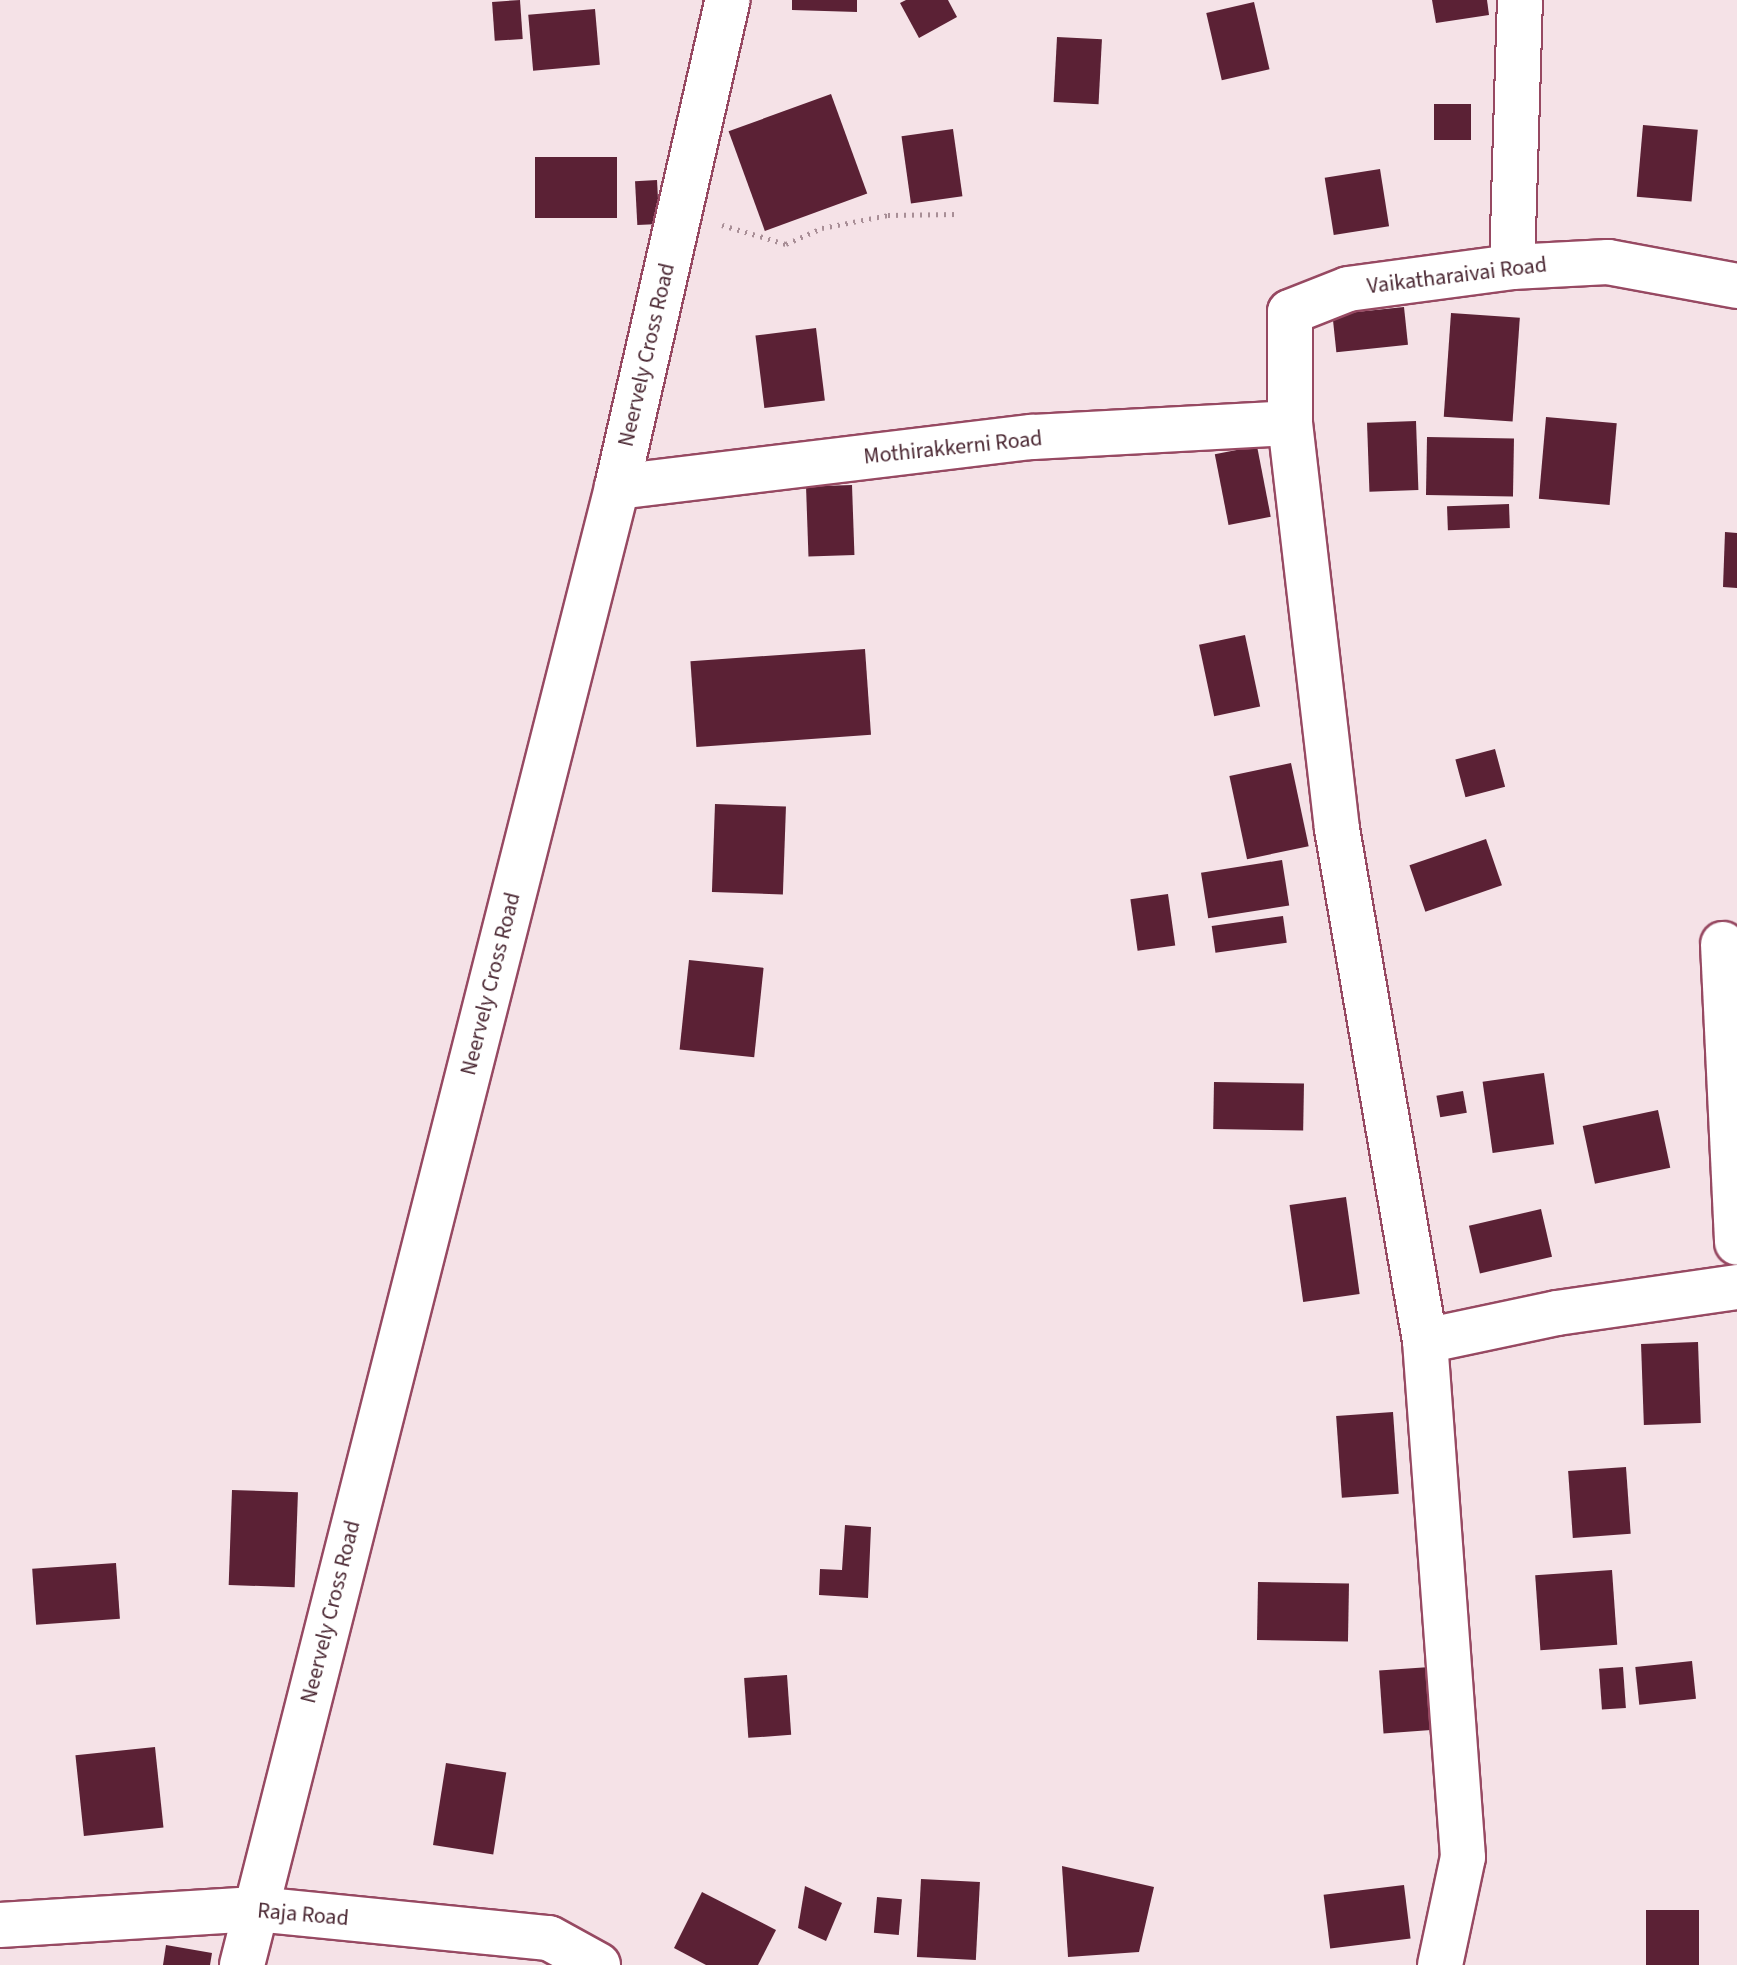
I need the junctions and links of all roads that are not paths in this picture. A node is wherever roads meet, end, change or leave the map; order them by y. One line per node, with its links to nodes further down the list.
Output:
1 (728, 0): 6 (street, Neervely Cross Road)
2 (1520, 0): 3 (street)
3 (1512, 267): 4 (street, Vaikatharaivai Road); 5 (street, Vaikatharaivai Road)
4 (1737, 286)
5 (1290, 423): 6 (street, Mothirakkerni Road); 10 (street)
6 (617, 487): 11 (street, Neervely Cross Road)
7 (1723, 944): 8 (street)
8 (1737, 1243)
9 (1737, 1287): 10 (street)
10 (1425, 1341): 15 (street)
11 (256, 1909): 12 (street, Raja Road); 13 (street, Neervely Cross Road); 14 (street, Raja Road)
12 (0, 1925)
13 (242, 1965)
14 (598, 1965)
15 (1440, 1965)

